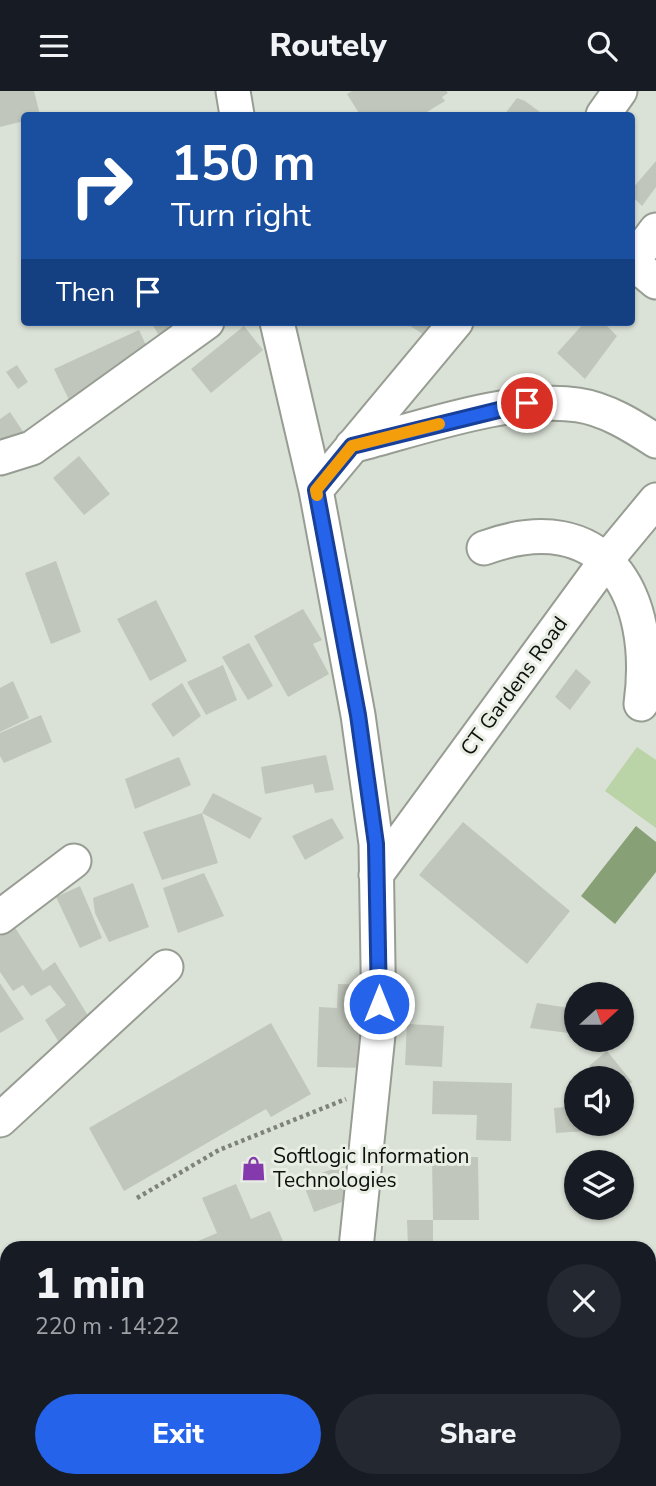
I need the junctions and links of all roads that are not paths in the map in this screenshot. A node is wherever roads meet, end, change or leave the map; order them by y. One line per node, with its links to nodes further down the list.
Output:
1 (233, 91): 3 (street)
2 (620, 91): 4 (street)
3 (236, 112)
4 (605, 112)
5 (656, 230): 6 (street)
6 (635, 257)
7 (635, 264): 8 (street)
8 (656, 282)
9 (201, 326): 14 (street)
10 (278, 326): 15 (street)
11 (453, 326): 13 (street)
12 (656, 441): 13 (street)
13 (352, 446): 15 (street)
14 (0, 458)
15 (316, 490): 21 (street)
16 (656, 500): 18 (street, CT Gardens Road)
17 (484, 548): 18 (street)
18 (608, 558): 19 (street); 21 (street, CT Gardens Road)
19 (641, 704)
20 (74, 861): 22 (street)
21 (376, 875): 25 (street)
22 (0, 917)
23 (166, 967): 24 (street)
24 (0, 1120)
25 (357, 1241)

